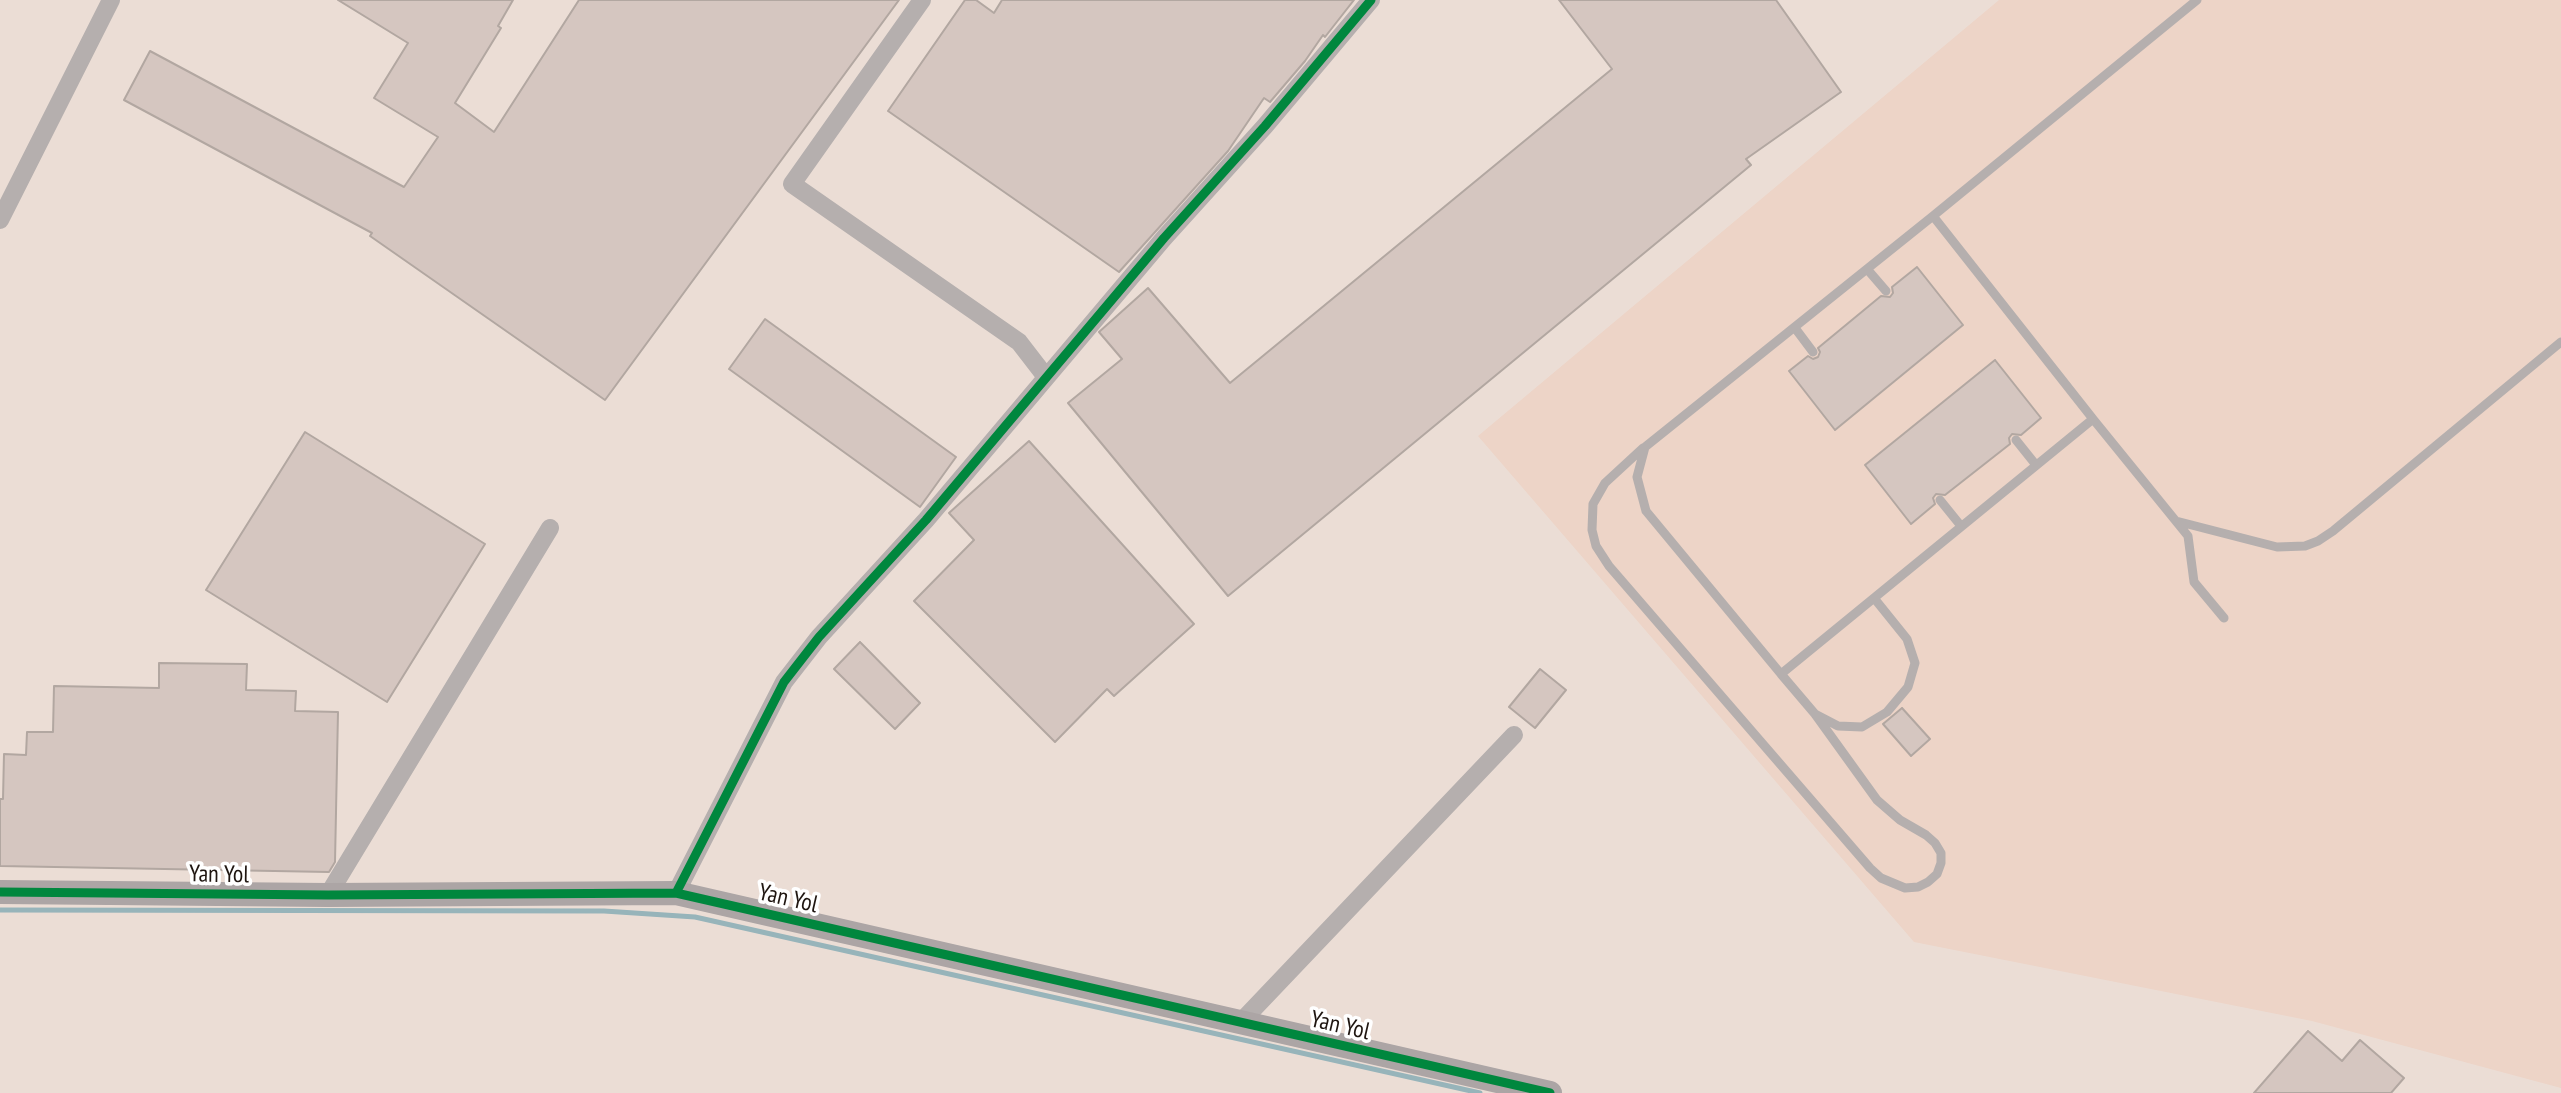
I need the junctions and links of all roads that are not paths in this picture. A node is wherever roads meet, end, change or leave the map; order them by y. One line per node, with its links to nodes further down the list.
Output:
1 (111, 0): 6 (street)
2 (922, 0): 12 (street)
3 (1371, 0): 12 (street)
4 (2197, 0): 5 (lane)
5 (1933, 216): 7 (lane); 13 (lane)
6 (0, 220)
7 (1867, 269): 8 (lane); 9 (lane)
8 (1886, 291)
9 (1795, 328): 11 (lane); 15 (lane)
10 (2561, 342): 18 (lane)
11 (1814, 352)
12 (1046, 377): 27 (street)
13 (2093, 419): 16 (lane); 18 (lane)
14 (2015, 440): 16 (lane)
15 (1645, 447): 23 (lane); 24 (lane)
16 (2036, 465): 19 (lane)
17 (1940, 500): 19 (lane)
18 (2176, 521): 22 (lane)
19 (1961, 526): 21 (lane)
20 (550, 528): 28 (street)
21 (1874, 598): 23 (lane); 24 (lane)
22 (2224, 618)
23 (1780, 674): 24 (lane)
24 (1815, 714)
25 (1514, 735): 29 (street)
26 (0, 892): 28 (street, Yan Yol)
27 (676, 893): 28 (street, Yan Yol); 29 (street, Yan Yol)
28 (328, 895)
29 (1240, 1023): 30 (street, Yan Yol)
30 (1550, 1093)

